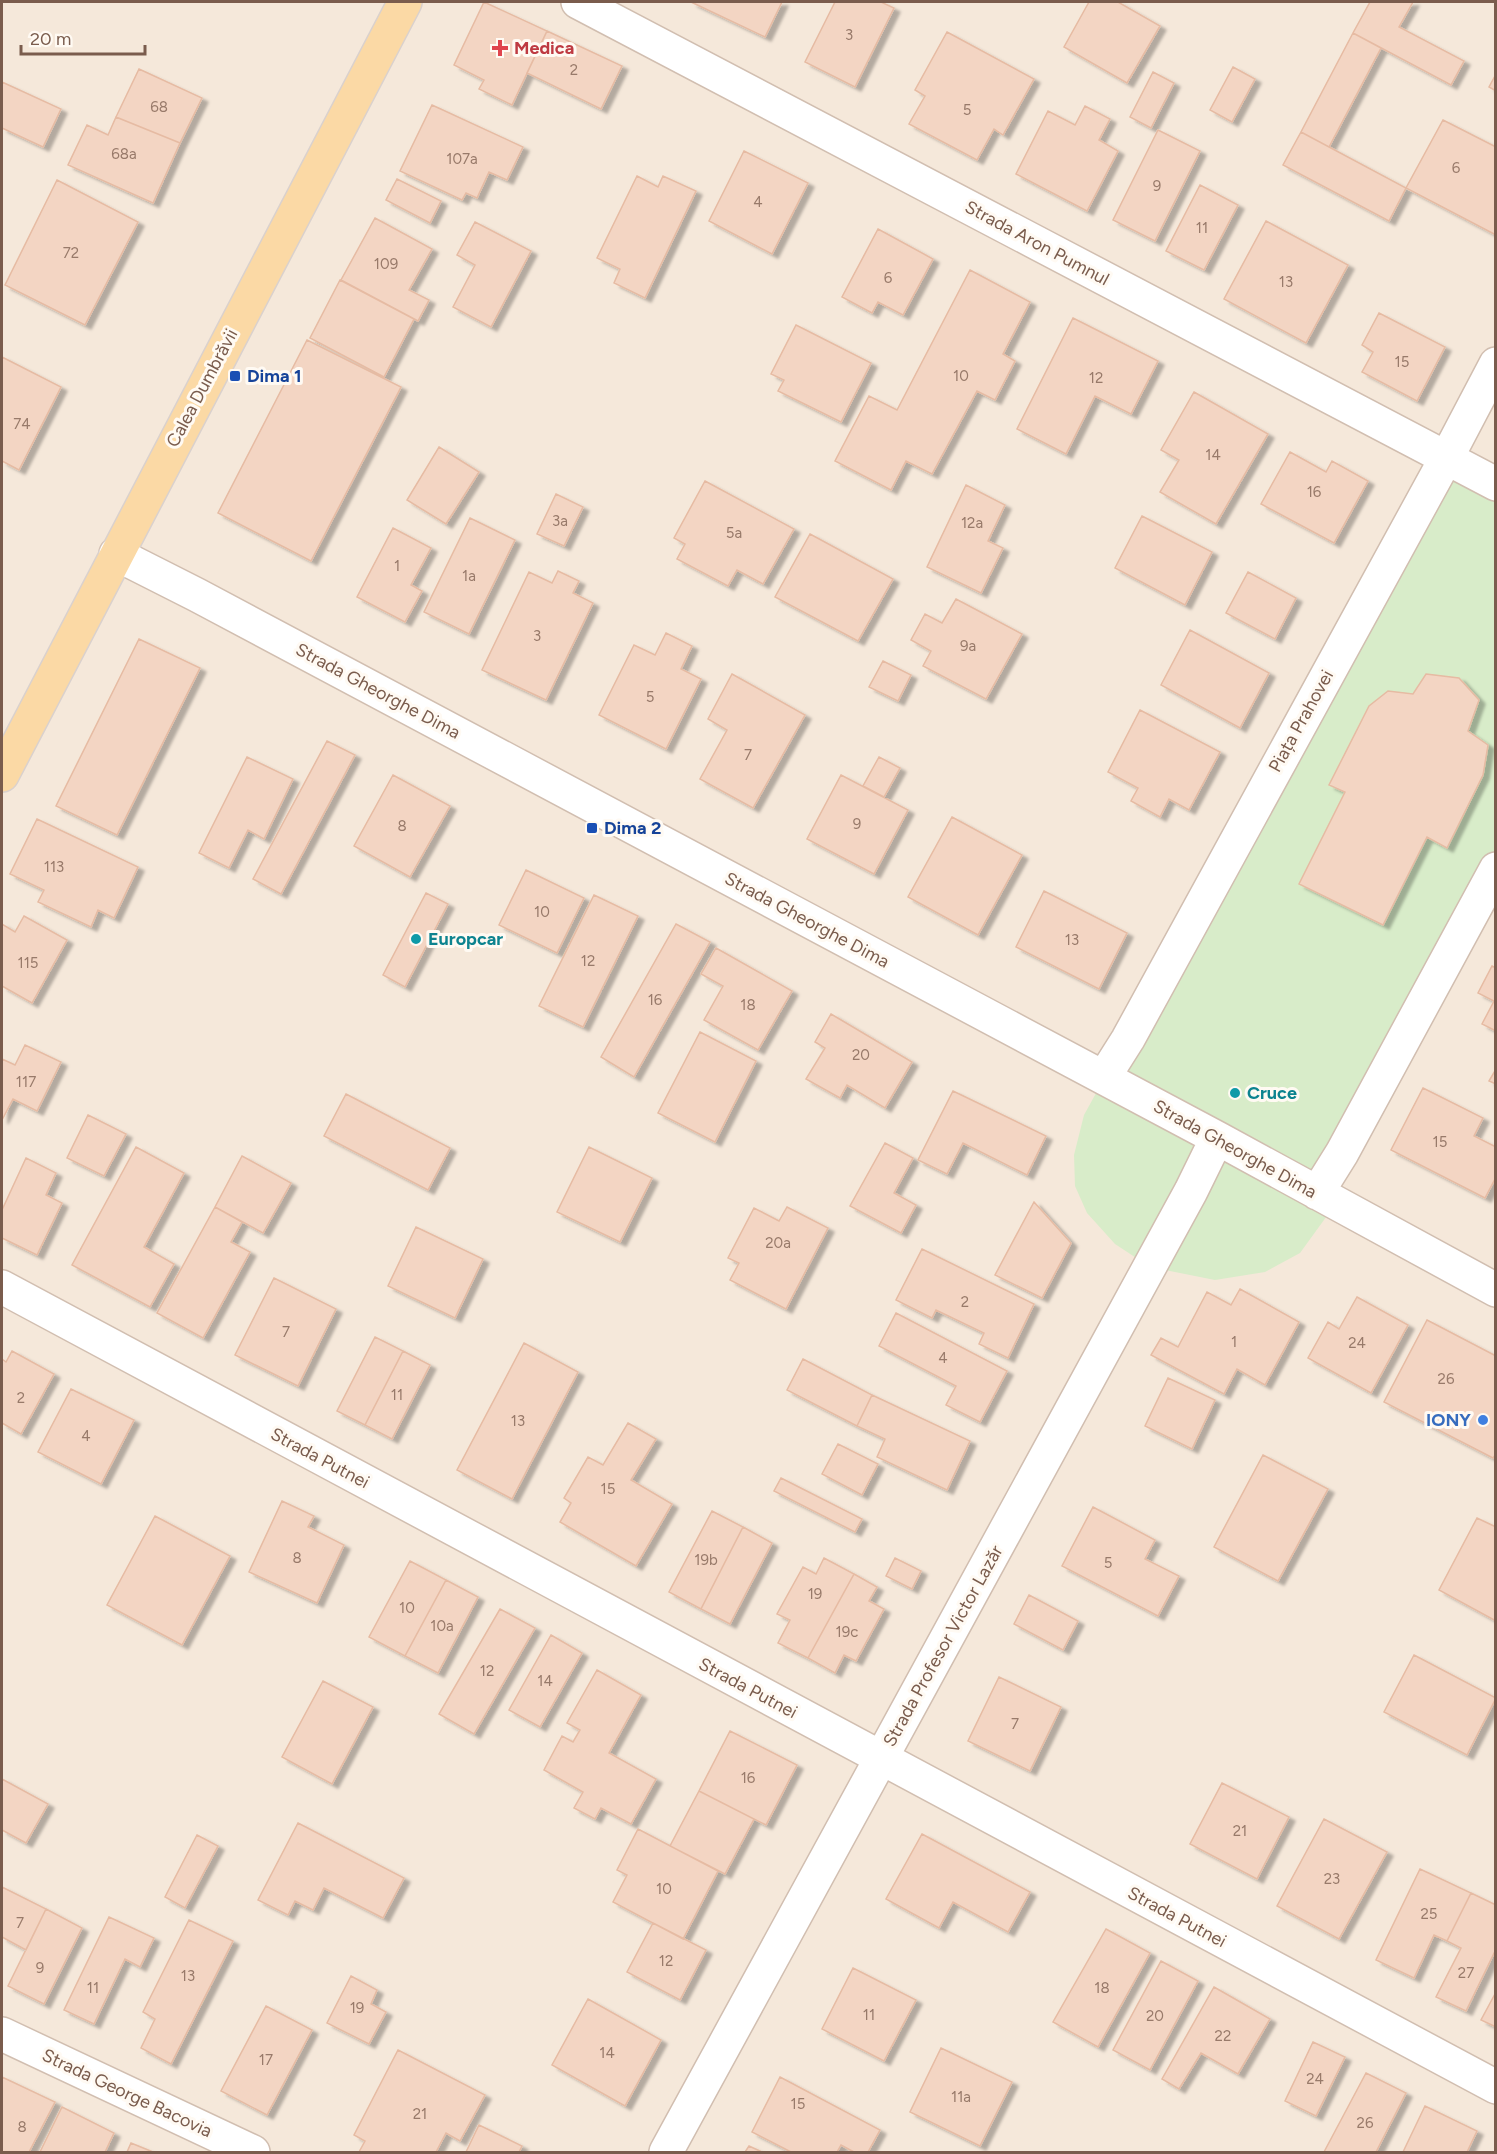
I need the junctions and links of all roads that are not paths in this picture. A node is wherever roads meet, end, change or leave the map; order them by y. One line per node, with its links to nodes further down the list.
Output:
1 (405, 2): 6 (main road, Calea Dumbrăvii)
2 (578, 2): 4 (street, Strada Aron Pumnul)
3 (1496, 364): 4 (street, Piața Prahovei)
4 (1446, 458): 5 (street, Strada Aron Pumnul); 9 (street, Piața Prahovei)
5 (1496, 484)
6 (116, 554): 7 (main road, Calea Dumbrăvii); 9 (street, Strada Gheorghe Dima)
7 (2, 775)
8 (1496, 869): 11 (street)
9 (1104, 1077): 10 (street, Strada Gheorghe Dima)
10 (1217, 1137): 11 (street, Strada Gheorghe Dima); 14 (street, Strada Profesor Victor Lazăr)
11 (1317, 1193): 13 (street, Strada Gheorghe Dima)
12 (2, 1287): 14 (street, Strada Putnei)
13 (1496, 1290)
14 (881, 1759): 16 (street, Strada Putnei); 18 (street, Strada Profesor Victor Lazăr)
15 (2, 2034): 17 (street, Strada George Bacovia)
16 (1496, 2087)
17 (253, 2152)
18 (666, 2152)

